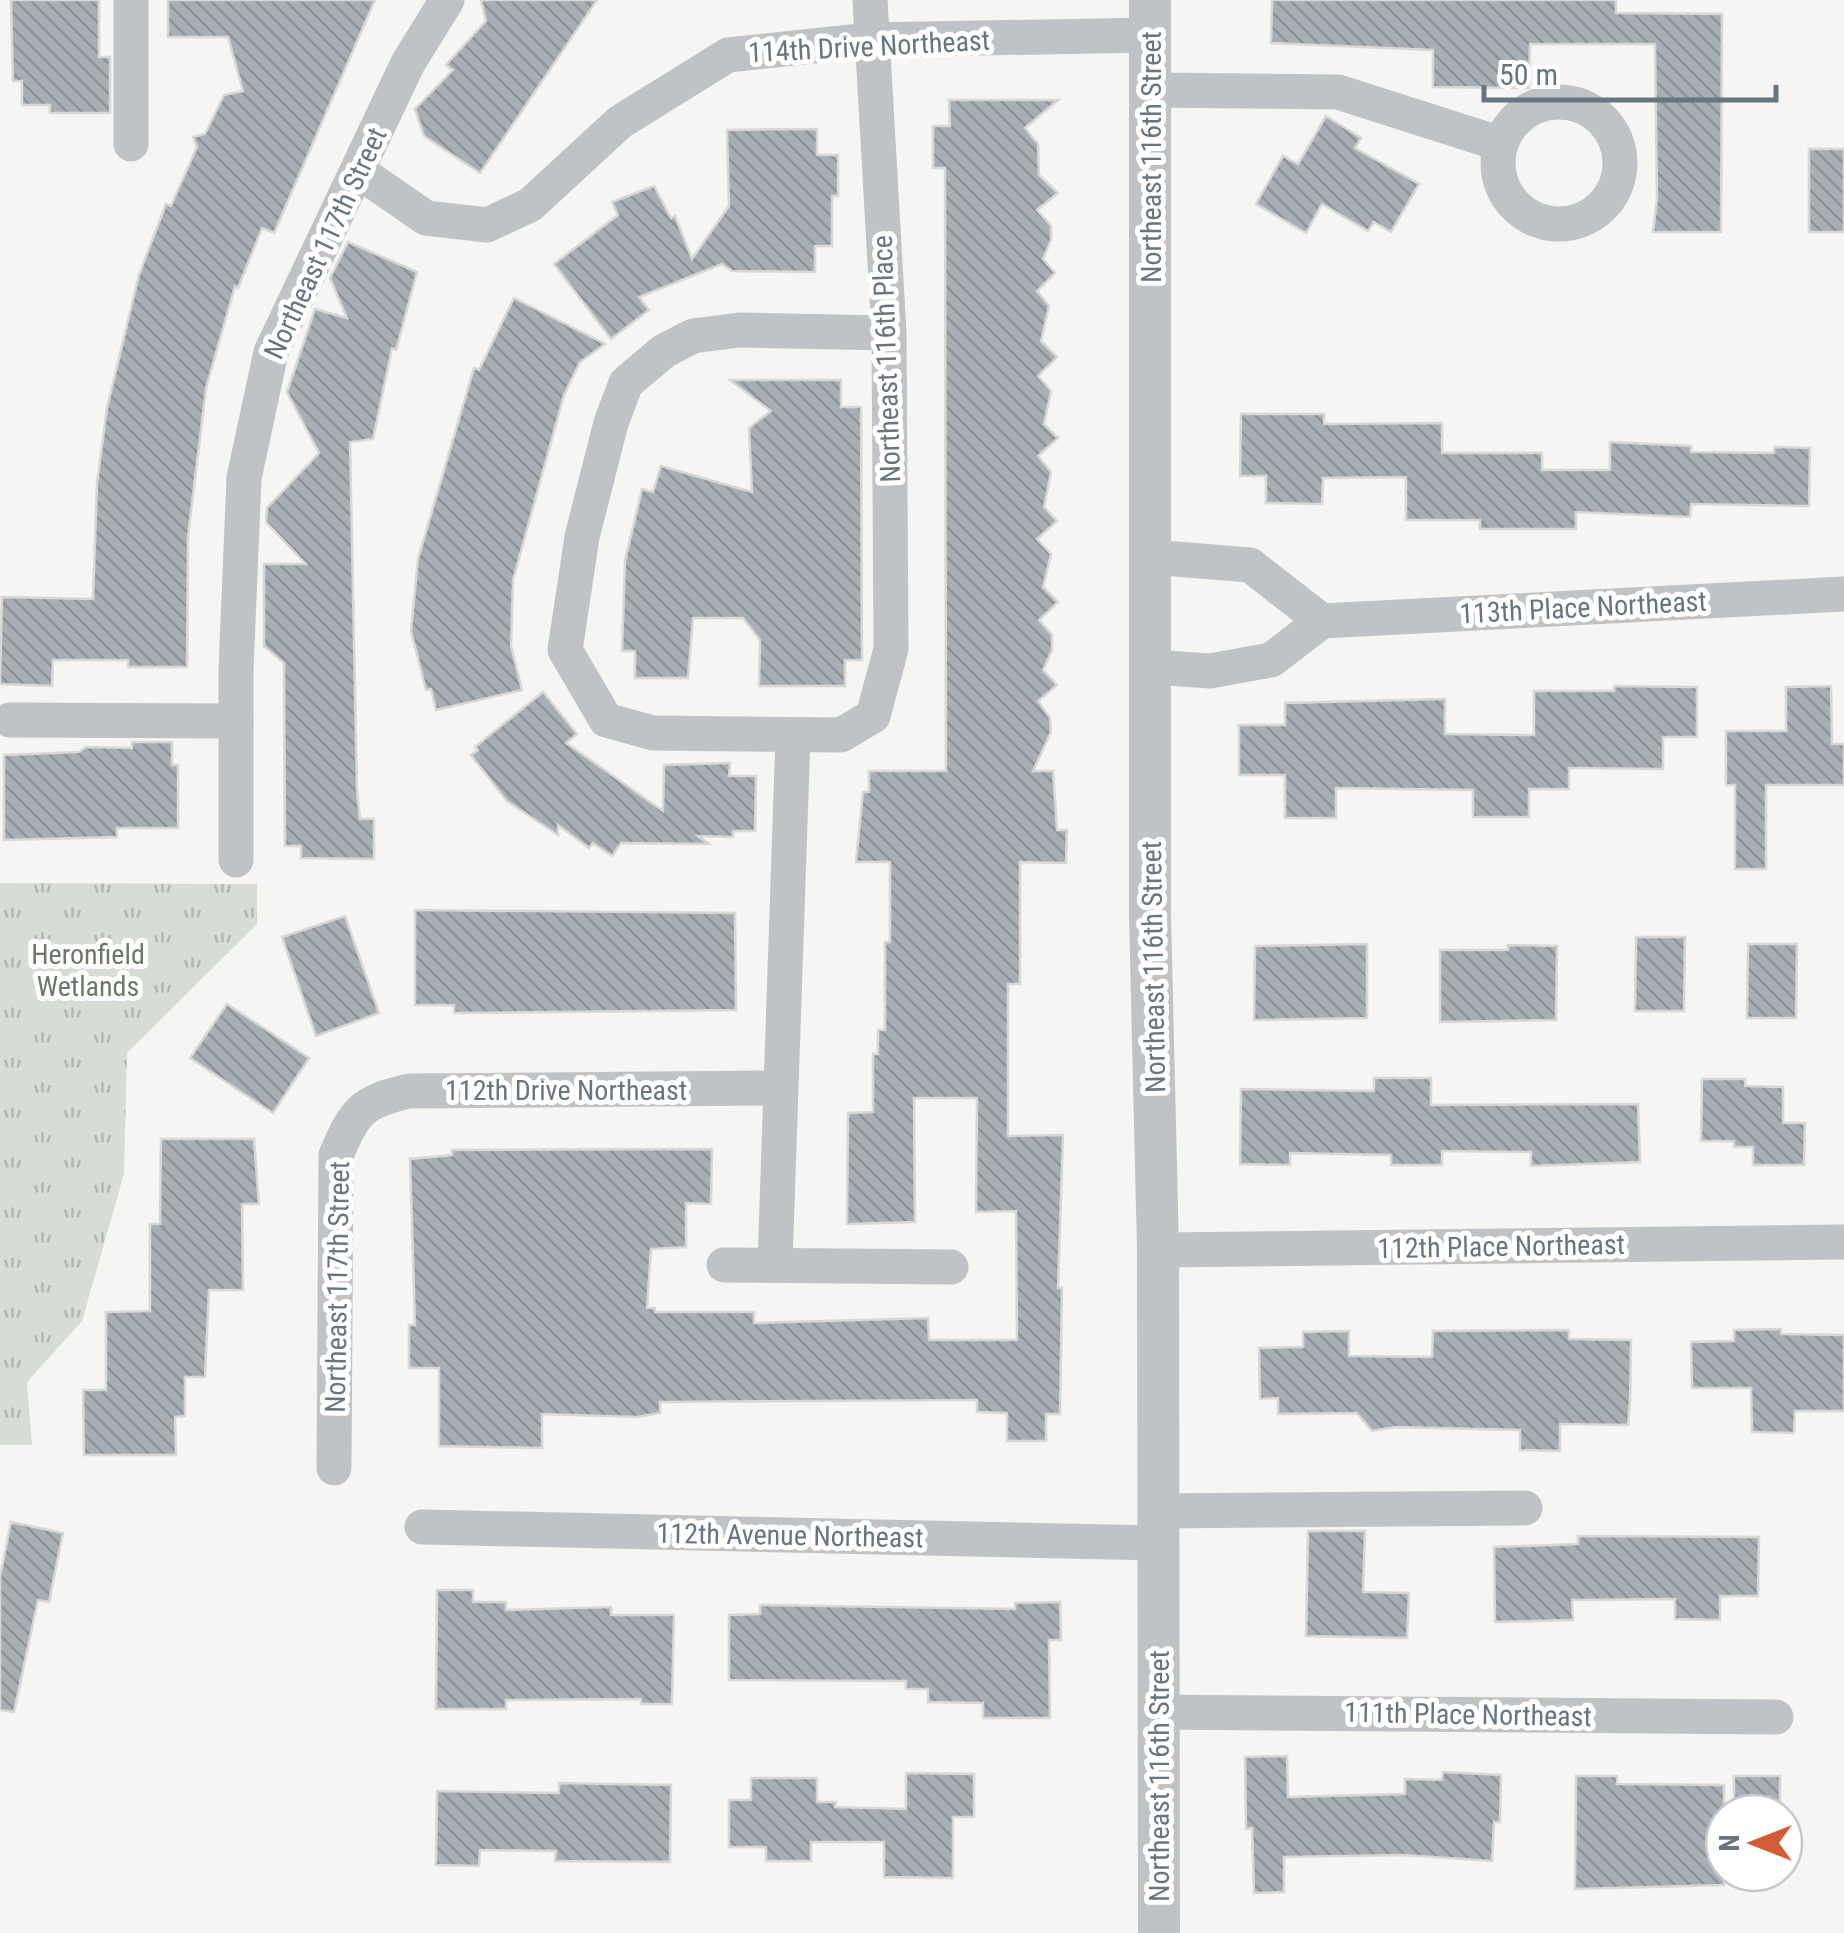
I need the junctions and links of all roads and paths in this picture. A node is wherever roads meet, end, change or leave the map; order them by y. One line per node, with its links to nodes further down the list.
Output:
1 (131, 0): 7 (street)
2 (447, 0): 9 (street, Northeast 117th Street)
3 (870, 0): 5 (street, Northeast 116th Place)
4 (1151, 17): 5 (street, 114th Drive Northeast); 6 (street, Northeast 116th Street)
5 (870, 40): 9 (street, 114th Drive Northeast); 10 (street, Northeast 116th Place)
6 (1151, 90): 8 (street); 11 (street, Northeast 116th Street)
7 (131, 144)
8 (1501, 144)
9 (358, 171): 16 (street, Northeast 117th Street)
10 (889, 332): 17 (street, Northeast 116th Place); 17 (street)
11 (1151, 557): 13 (street); 14 (street, Northeast 116th Street)
12 (1844, 594): 13 (street, 113th Place Northeast)
13 (1322, 621): 14 (street)
14 (1151, 667): 22 (street, Northeast 116th Street)
15 (10, 720): 16 (street)
16 (236, 721): 18 (street, Northeast 117th Street)
17 (793, 736): 19 (street)
18 (236, 860)
19 (778, 1088): 20 (street, 112th Drive Northeast); 23 (street)
20 (358, 1110): 26 (street, Northeast 117th Street)
21 (1844, 1242): 22 (street, 112th Place Northeast)
22 (1158, 1250): 29 (street, Northeast 116th Street)
23 (774, 1264): 24 (street); 25 (street)
24 (724, 1265)
25 (951, 1267)
26 (334, 1468)
27 (1525, 1508): 29 (street, 112th Avenue Northeast)
28 (422, 1527): 29 (street, 112th Avenue Northeast)
29 (1159, 1527): 30 (street, Northeast 116th Street)
30 (1159, 1712): 31 (street, 111th Place Northeast); 32 (street, Northeast 116th Street)
31 (1776, 1717)
32 (1159, 1933)

